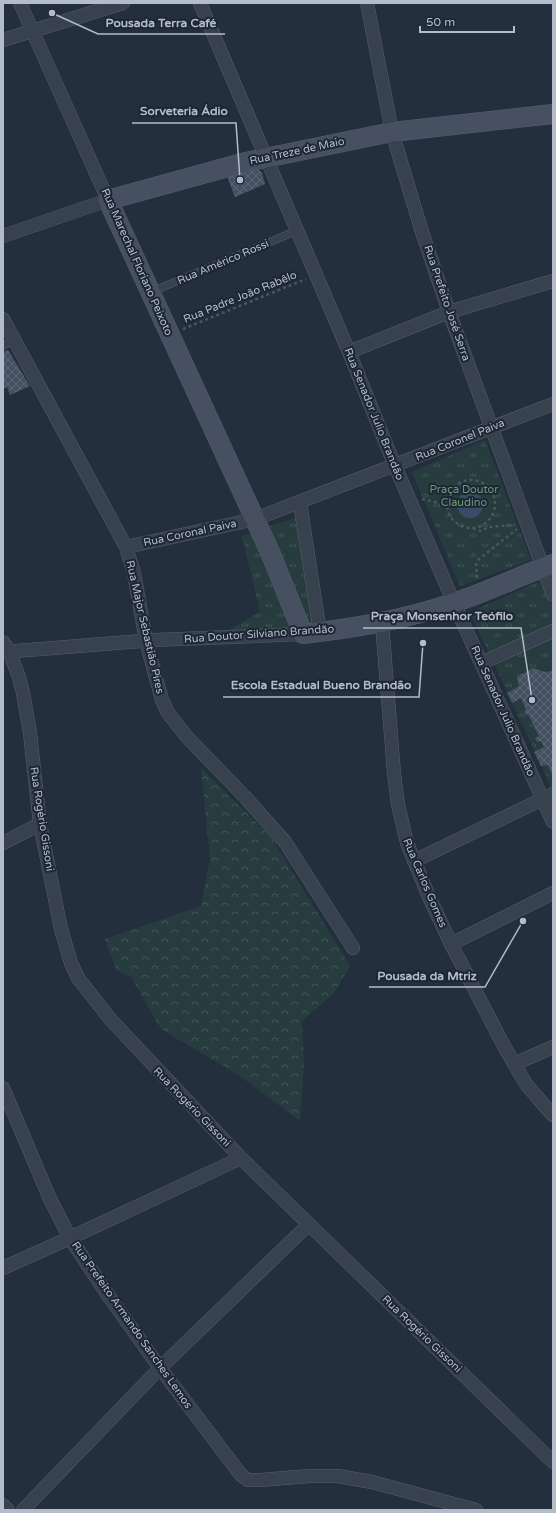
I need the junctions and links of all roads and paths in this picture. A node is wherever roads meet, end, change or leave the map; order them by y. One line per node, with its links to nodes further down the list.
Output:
1 (20, 3): 5 (street, Rua Marechal Floriano Peixoto)
2 (122, 3): 5 (street)
3 (200, 3): 9 (street, Rua Senador Julio Brandão)
4 (367, 3): 8 (street, Rua Prefeito José Serra)
5 (34, 31): 6 (street); 10 (street, Rua Marechal Floriano Peixoto)
6 (3, 40)
7 (553, 114): 8 (street, Rua Treze de Maio)
8 (392, 132): 9 (street, Rua Treze de Maio); 16 (street, Rua Prefeito José Serra)
9 (266, 157): 10 (street, Rua Treze de Maio); 11 (street, Rua Senador Julio Brandão)
10 (108, 200): 12 (street, Rua Treze de Maio); 15 (street, Rua Marechal Floriano Peixoto)
11 (296, 231): 13 (street, Rua Senador Julio Brandão); 15 (lane, Rua Américo Rossi)
12 (3, 236)
13 (316, 275): 18 (path, Rua Padre João Rabêlo); 20 (street, Rua Senador Julio Brandão)
14 (553, 281): 16 (street)
15 (150, 292): 18 (street, Rua Marechal Floriano Peixoto)
16 (450, 312): 20 (street); 22 (street, Rua Prefeito José Serra)
17 (3, 319): 19 (street, Rua Major Sebastião Pires)
18 (170, 334): 27 (street, Rua Marechal Floriano Peixoto)
19 (8, 343): 30 (street, Rua Major Sebastião Pires)
20 (349, 352): 23 (street, Rua Senador Julio Brandão)
21 (553, 404): 22 (street, Rua Coronel Paiva)
22 (491, 428): 23 (street, Rua Coronel Paiva); 28 (street, Rua Prefeito José Serra)
23 (395, 466): 24 (street, Rua Senador Julio Brandão); 25 (street, Rua Coronel Paiva)
24 (408, 496): 26 (path); 34 (street, Rua Senador Julio Brandão)
25 (300, 503): 27 (street, Rua Coronel Paiva); 37 (street)
26 (447, 505): 29 (path); 29 (path)
27 (255, 520): 30 (street, Rua Coronal Paiva); 37 (street, Rua Marechal Floriano Peixoto)
28 (526, 523): 29 (path); 31 (street, Rua Prefeito José Serra); 32 (path)
29 (470, 528)
30 (126, 547): 38 (street, Rua Major Sebastião Pires)
31 (548, 566): 32 (street, Rua Doutor Silviano Brandão); 33 (street, Rua Prefeito José Serra)
32 (484, 591): 34 (street, Rua Doutor Silviano Brandão)
33 (553, 595)
34 (454, 603): 35 (street, Rua Doutor Silviano Brandão); 40 (street, Rua Senador Julio Brandão)
35 (382, 623): 37 (street, Rua Doutor Silviano Brandão); 45 (street, Rua Carlos Gomes)
36 (553, 632): 40 (street)
37 (312, 633): 38 (street, Rua Doutor Silviano Brandão)
38 (146, 641): 39 (street, Rua Doutor Silviano Brandão); 48 (street, Rua Major Sebastião Pires)
39 (5, 648): 43 (street, Rua Rogério Gissoni)
40 (481, 663): 41 (street, Rua Senador Julio Brandão)
41 (548, 797): 42 (street, Rua Senador Julio Brandão); 45 (street)
42 (553, 822)
43 (40, 824): 44 (street); 53 (street, Rua Rogério Gissoni)
44 (3, 843)
45 (414, 861): 47 (street, Rua Carlos Gomes)
46 (553, 893): 47 (street)
47 (451, 944): 50 (street, Rua Carlos Gomes)
48 (353, 948)
49 (553, 1048): 50 (street)
50 (514, 1064): 52 (street, Rua Carlos Gomes)
51 (3, 1088): 55 (street, Rua Prefeito Armando Sanches Lemos)
52 (553, 1115)
53 (241, 1158): 54 (street, Rua Rogério Gissoni); 55 (street)
54 (308, 1225): 57 (street); 58 (street, Rua Rogério Gissoni)
55 (70, 1238): 56 (street); 57 (street, Rua Prefeito Armando Sanches Lemos)
56 (3, 1268)
57 (160, 1368): 61 (street); 62 (street, Rua Prefeito Armando Sanches Lemos)
58 (553, 1462)
59 (3, 1504): 60 (street)
60 (8, 1510)
61 (23, 1510)
62 (476, 1510)

